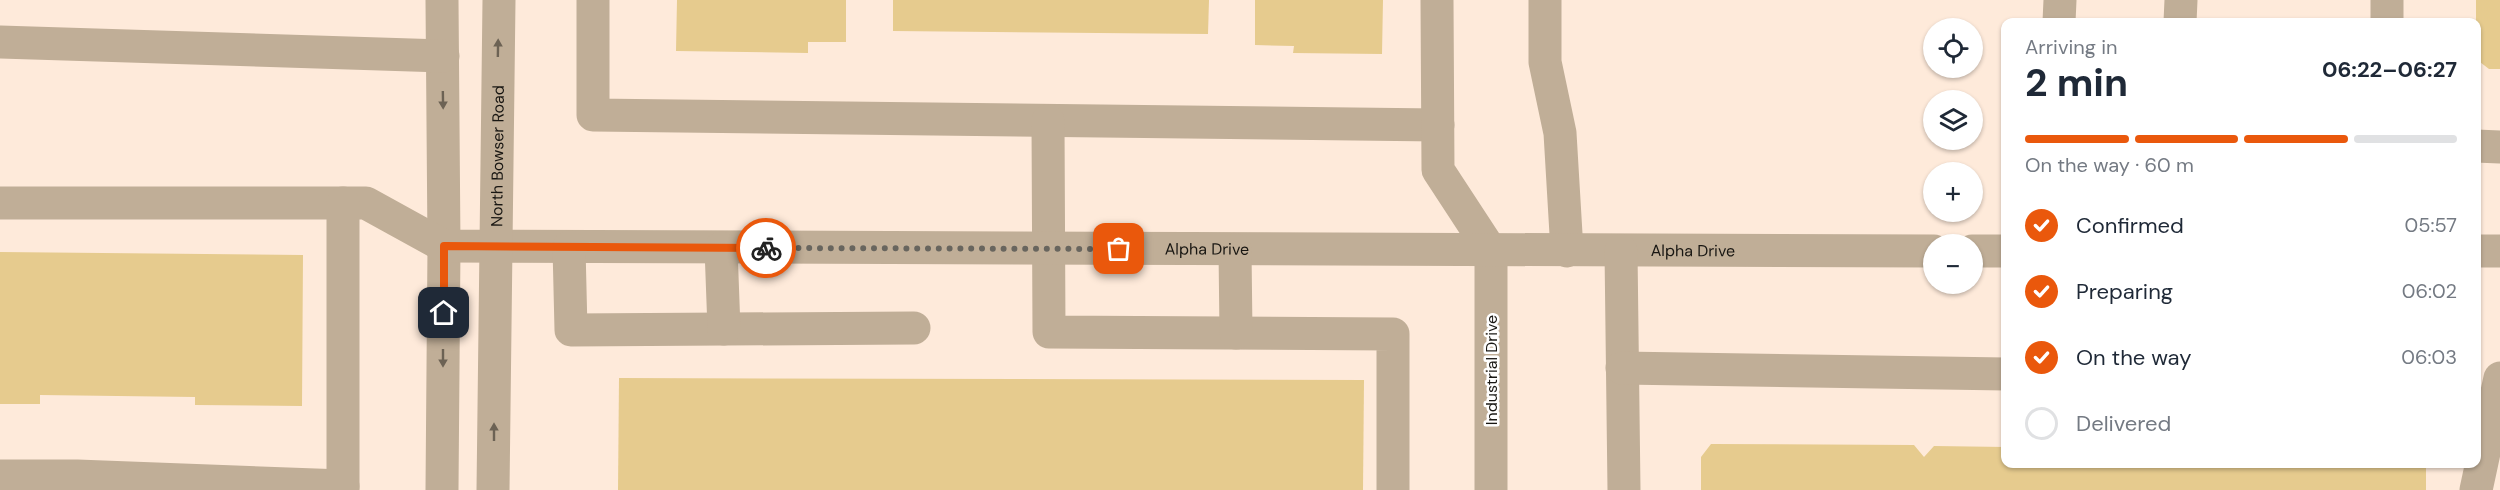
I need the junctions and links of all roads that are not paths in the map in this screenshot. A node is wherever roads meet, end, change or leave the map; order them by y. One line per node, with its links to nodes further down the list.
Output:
1 (442, 0): 13 (street)
2 (499, 0): 21 (street, North Bowser Road, one-way to 2)
3 (593, 0): 14 (street)
4 (1437, 0): 15 (street)
5 (1545, 0): 27 (street)
6 (2060, 0): 9 (street)
7 (2181, 0): 10 (street)
8 (2387, 0): 11 (street)
9 (2059, 18)
10 (2180, 18)
11 (2387, 18)
12 (0, 42): 13 (street)
13 (443, 56): 20 (street, one-way to 20)
14 (1048, 121): 15 (street); 24 (street)
15 (1438, 125): 26 (street)
16 (2481, 146): 17 (street)
17 (2500, 147)
18 (0, 203): 19 (street)
19 (343, 203): 20 (street); 43 (street)
20 (444, 246): 21 (street, Alpha Drive); 44 (street, one-way to 44)
21 (495, 246): 22 (street, Alpha Drive); 45 (street, North Bowser Road, one-way to 21)
22 (569, 247): 23 (street, Alpha Drive); 35 (street)
23 (722, 248): 24 (street, Alpha Drive); 35 (street)
24 (1050, 249): 25 (street, Alpha Drive); 36 (street)
25 (1235, 250): 26 (street, Alpha Drive); 36 (street)
26 (1491, 250): 27 (street, Alpha Drive); 47 (street, Industrial Drive)
27 (1567, 250): 28 (street, Alpha Drive)
28 (1621, 250): 29 (street, Alpha Drive); 37 (street)
29 (1923, 250)
30 (1983, 250): 31 (street)
31 (2001, 250)
32 (2481, 250): 33 (street)
33 (2500, 250)
34 (914, 328): 35 (street)
35 (724, 329)
36 (1236, 333): 46 (street)
37 (1622, 368): 38 (street); 48 (street)
38 (2001, 374)
39 (2499, 388): 40 (street)
40 (2481, 468)
41 (2481, 468): 49 (street)
42 (0, 476): 43 (street)
43 (343, 488)
44 (442, 490)
45 (493, 490)
46 (1393, 490)
47 (1491, 490)
48 (1624, 490)
49 (2476, 490)

